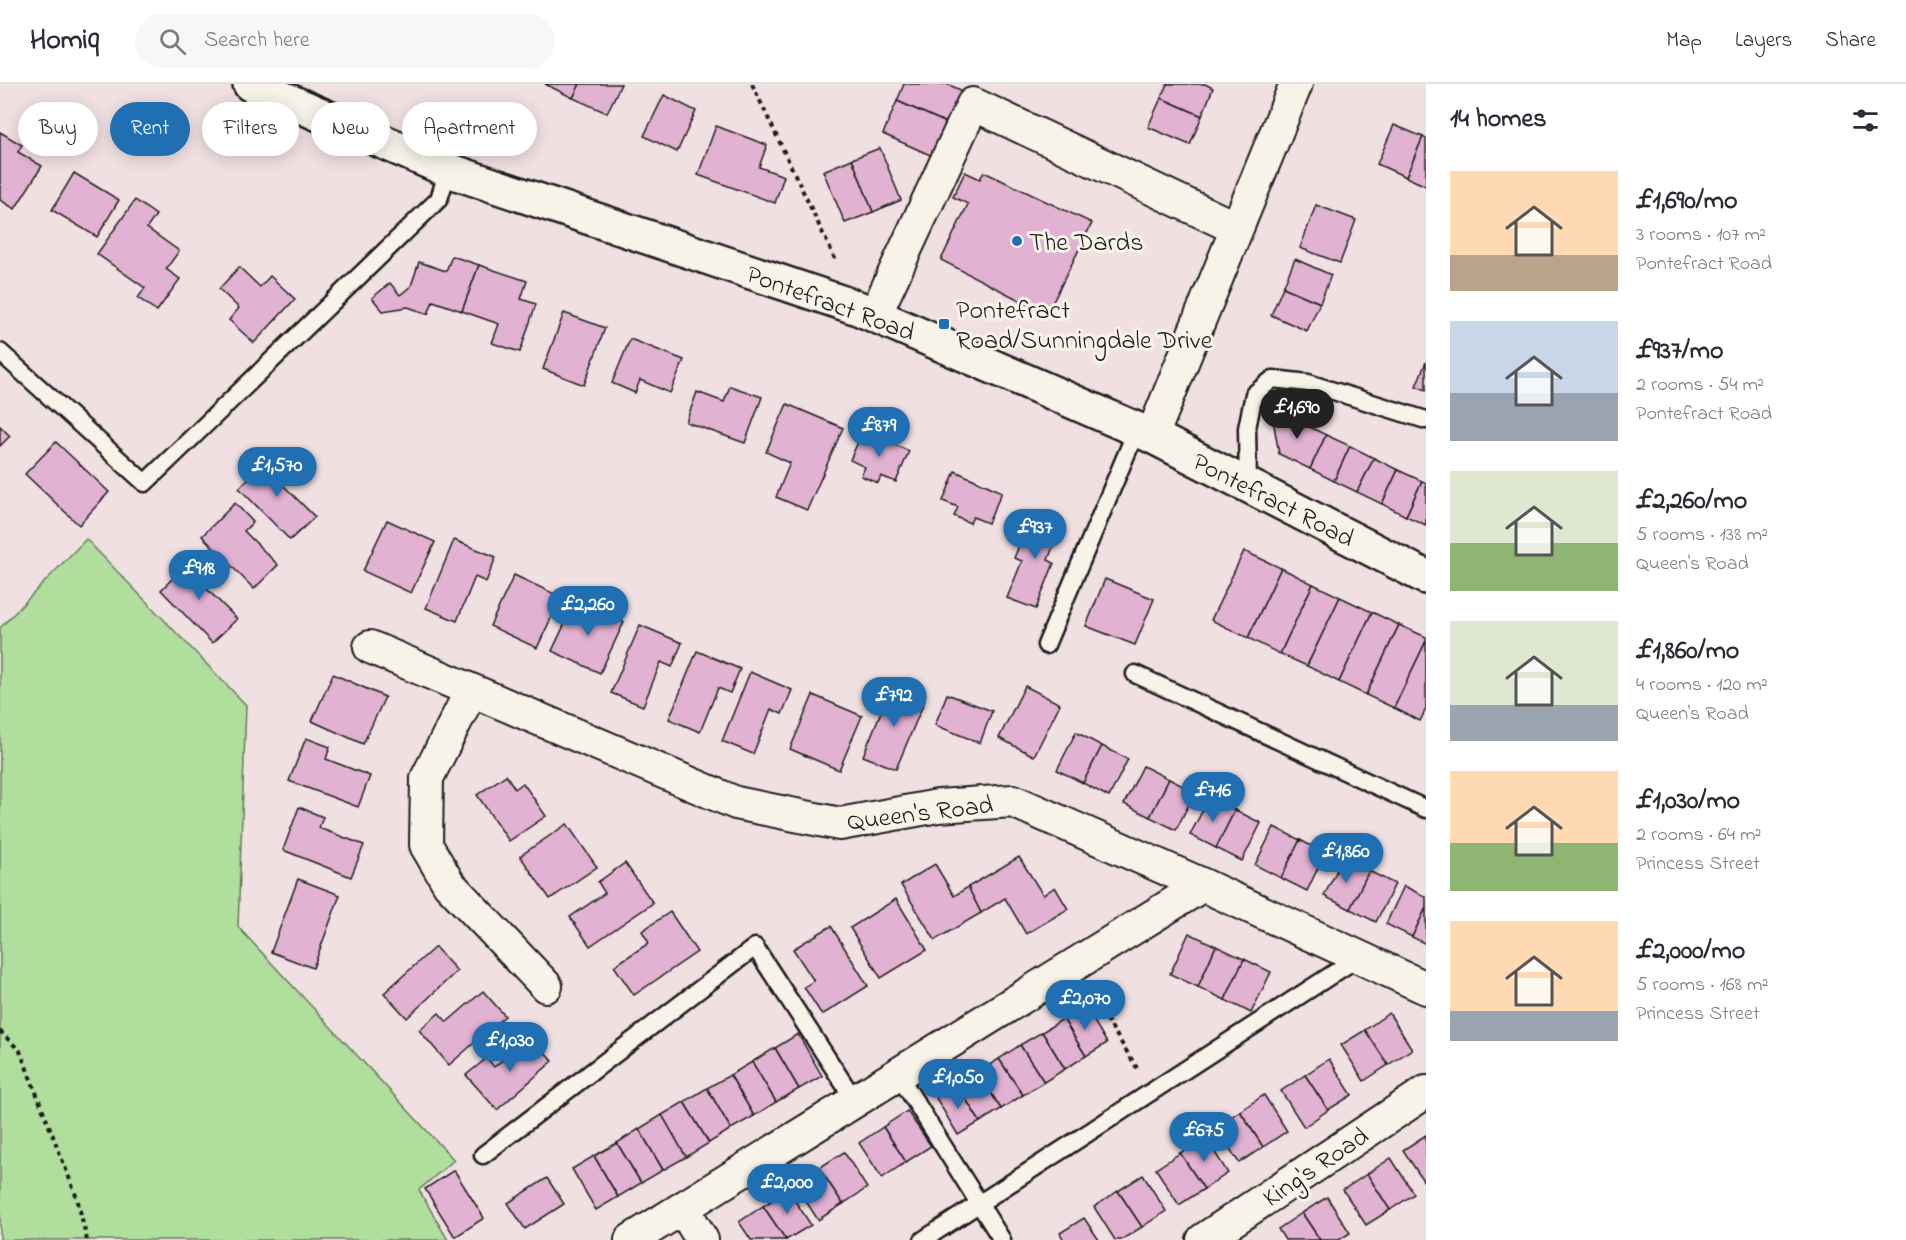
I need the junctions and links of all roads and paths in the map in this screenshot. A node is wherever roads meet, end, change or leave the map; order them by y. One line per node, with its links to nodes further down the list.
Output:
1 (250, 84): 4 (street, Pontefract Road)
2 (753, 84): 6 (path)
3 (1296, 84): 5 (street)
4 (448, 170): 6 (street, Pontefract Road); 7 (lane)
5 (1236, 228): 6 (street); 9 (street)
6 (866, 312): 9 (street, Pontefract Road)
7 (0, 352)
8 (1426, 420): 10 (lane)
9 (1145, 433): 10 (street, Pontefract Road); 12 (lane)
10 (1248, 485): 11 (street, Pontefract Road)
11 (1426, 577)
12 (1046, 645)
13 (370, 647): 15 (street, Queen's Road)
14 (1135, 674): 16 (lane)
15 (471, 691): 17 (street, Queen's Road); 20 (street)
16 (1426, 809)
17 (1203, 885): 18 (street, Queen's Road); 19 (street)
18 (1359, 957): 21 (street, Queen's Road); 24 (lane)
19 (1073, 966): 23 (street); 24 (path)
20 (546, 986)
21 (1426, 988)
22 (0, 1031): 30 (path)
23 (898, 1074): 26 (street); 28 (lane)
24 (1152, 1092): 28 (lane)
25 (1426, 1092): 35 (street, King's Road)
26 (855, 1101): 27 (lane); 29 (street)
27 (483, 1155)
28 (980, 1203): 33 (lane); 34 (lane)
29 (683, 1208): 31 (street); 32 (street)
30 (87, 1240)
31 (631, 1240)
32 (702, 1240)
33 (923, 1240)
34 (1002, 1240)
35 (1203, 1240)

